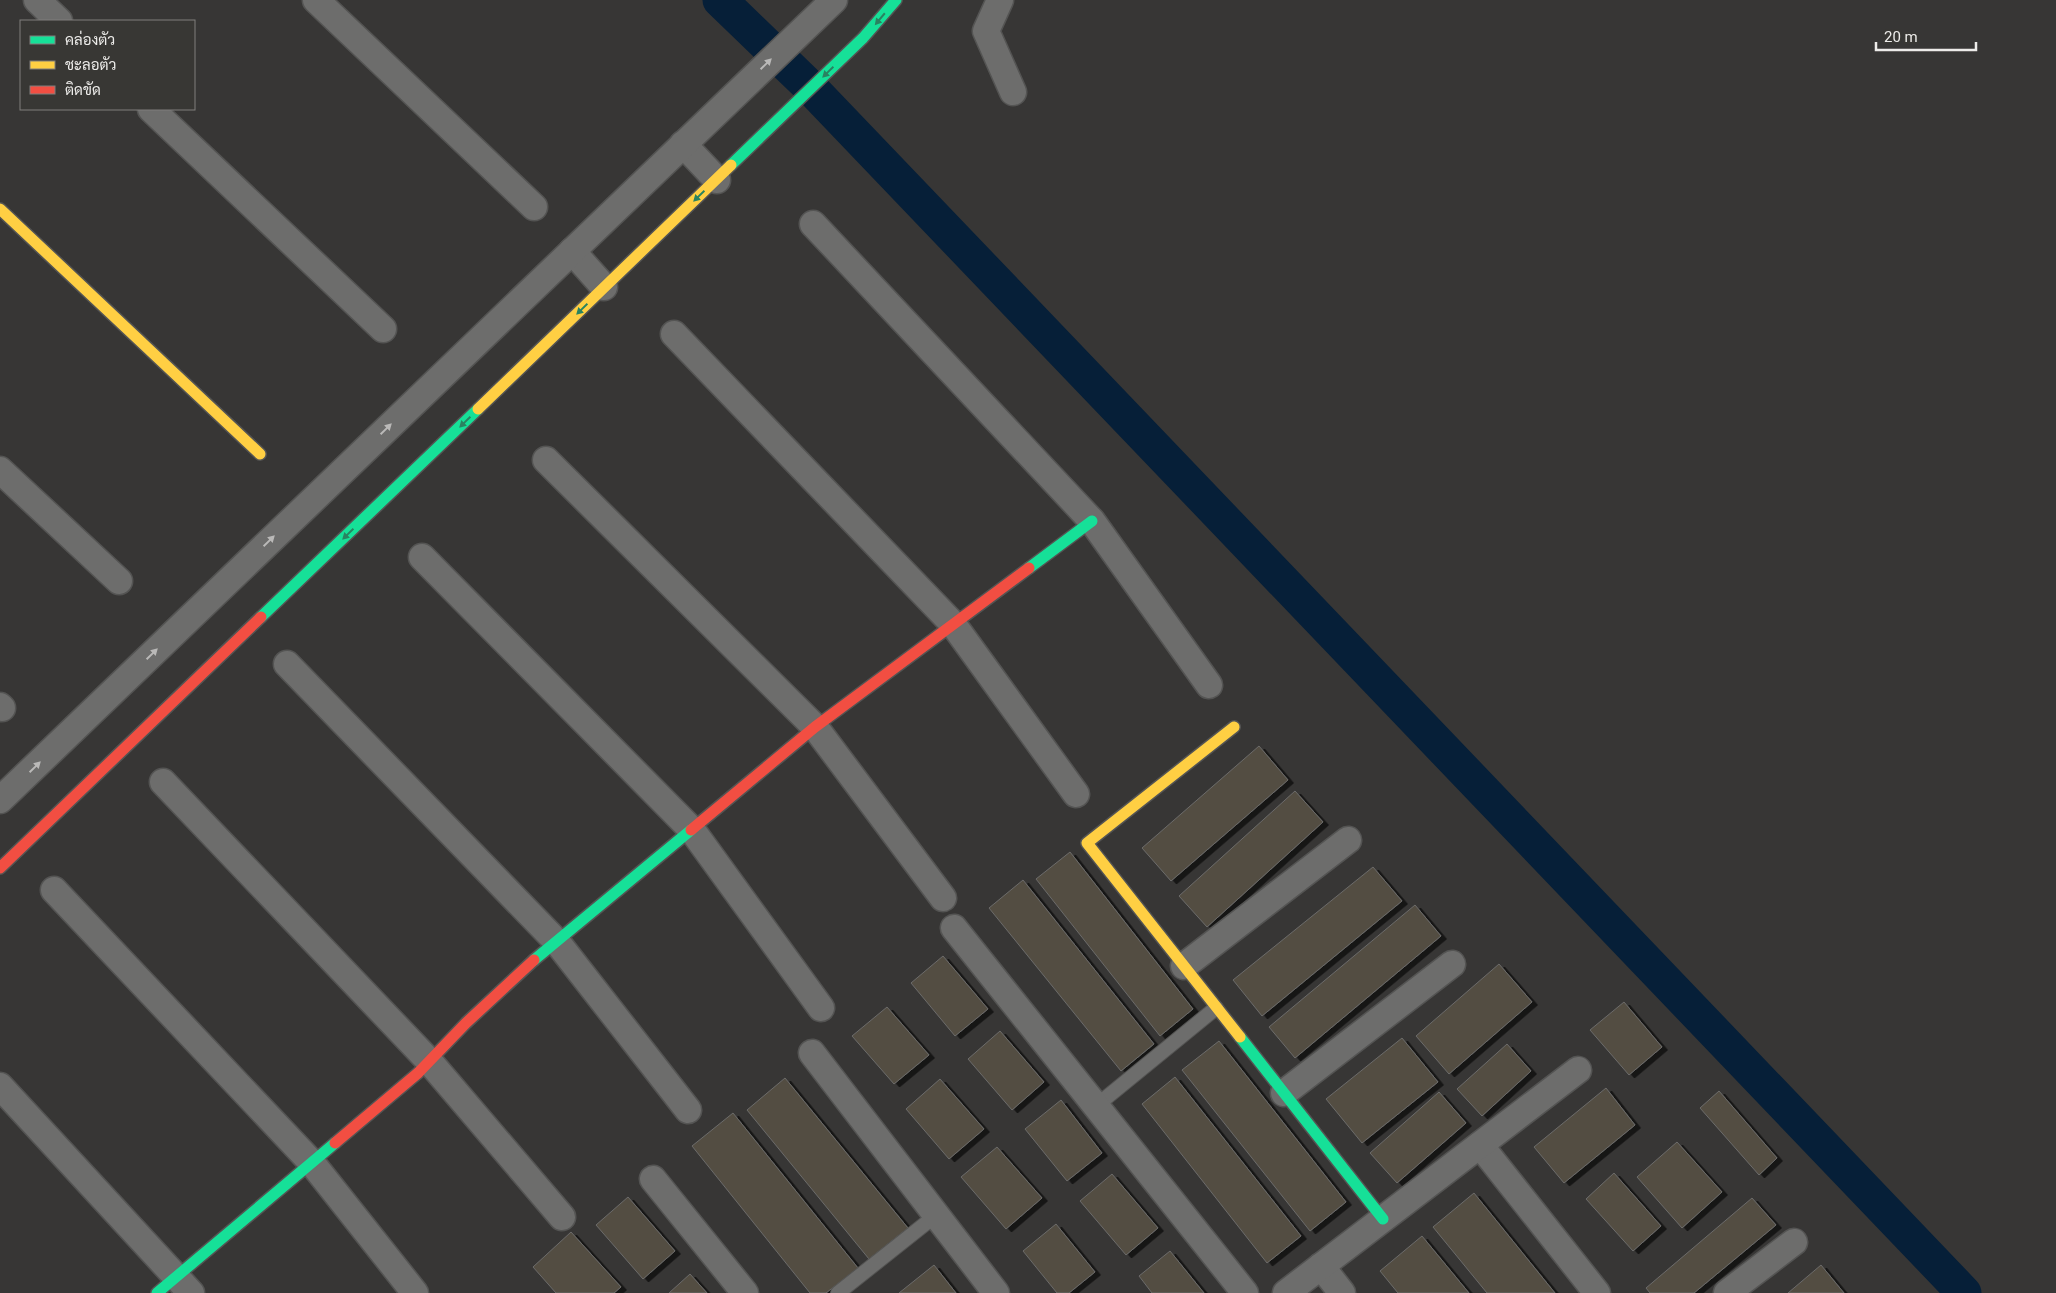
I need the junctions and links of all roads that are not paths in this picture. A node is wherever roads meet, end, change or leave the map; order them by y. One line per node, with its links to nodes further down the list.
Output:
1 (37, 0): 6 (street)
2 (316, 0): 11 (street)
3 (896, 0): 10 (street, one-way to 10)
4 (1000, 0): 7 (street)
5 (833, 1): 9 (street, one-way to 5)
6 (58, 20)
7 (1013, 92)
8 (152, 110): 16 (street)
9 (683, 144): 10 (street); 14 (street)
10 (716, 180): 15 (street, one-way to 15)
11 (534, 207)
12 (0, 209): 18 (street)
13 (813, 224): 21 (street)
14 (572, 251): 15 (street); 31 (street, one-way to 14)
15 (604, 287): 34 (street, one-way to 34)
16 (383, 329)
17 (674, 334): 24 (street)
18 (260, 454)
19 (546, 460): 27 (street)
20 (0, 470): 23 (street)
21 (1092, 521): 24 (street); 26 (street)
22 (422, 557): 32 (street)
23 (119, 582)
24 (953, 624): 27 (street); 30 (street)
25 (287, 664): 38 (street)
26 (1210, 685)
27 (815, 727): 32 (street); 36 (street)
28 (1234, 727): 40 (street)
29 (162, 782): 44 (street)
30 (1076, 794)
31 (0, 800)
32 (692, 830): 38 (street); 41 (street)
33 (1348, 840): 40 (street)
34 (0, 868)
35 (54, 890): 51 (street)
36 (943, 898)
37 (954, 928): 48 (street)
38 (557, 942): 44 (street); 49 (street)
39 (1452, 964): 47 (street)
40 (1184, 966): 42 (street)
41 (821, 1008)
42 (1216, 1008): 47 (street); 48 (lane)
43 (812, 1053): 53 (street)
44 (429, 1061): 51 (street); 54 (street)
45 (1578, 1070): 50 (street)
46 (0, 1086): 58 (street)
47 (1284, 1093): 55 (street)
48 (1096, 1106): 64 (street)
49 (688, 1110)
50 (1480, 1145): 55 (street); 67 (street)
51 (312, 1163): 58 (street); 60 (street)
52 (653, 1179): 61 (street)
53 (936, 1216): 62 (lane); 63 (street)
54 (562, 1217)
55 (1383, 1218): 57 (street)
56 (1794, 1242): 68 (street)
57 (1322, 1266): 65 (street); 66 (street)
58 (184, 1285): 59 (street)
59 (157, 1293)
60 (415, 1293)
61 (745, 1293)
62 (838, 1293)
63 (996, 1293)
64 (1245, 1293)
65 (1286, 1293)
66 (1342, 1293)
67 (1596, 1293)
68 (1727, 1293)

